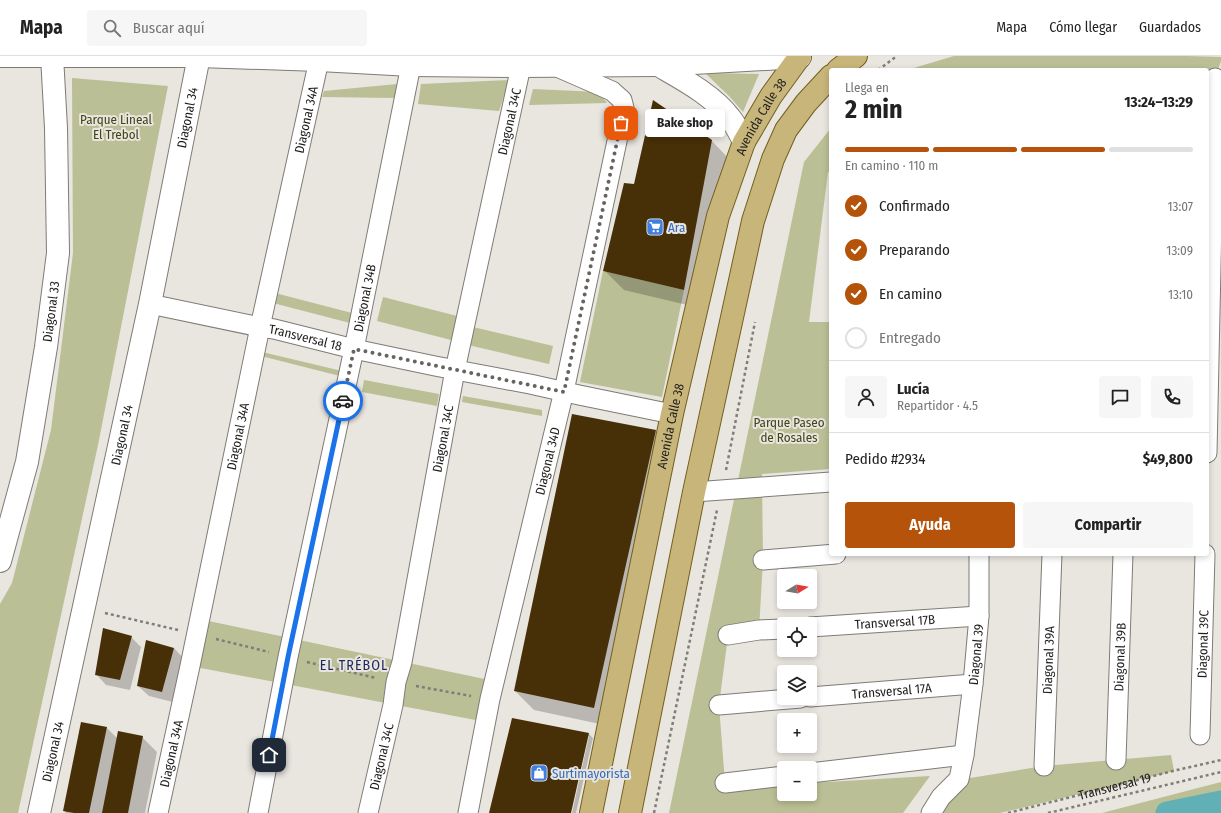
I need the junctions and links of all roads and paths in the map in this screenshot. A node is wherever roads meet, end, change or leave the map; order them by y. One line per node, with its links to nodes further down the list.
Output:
1 (0, 56): 2 (main road)
2 (52, 56): 3 (main road); 34 (main road, Diagonal 33)
3 (199, 56): 7 (main road); 17 (main road, Diagonal 34)
4 (800, 56): 8 (main road); 16 (main road, Avenida Calle 38)
5 (856, 56): 12 (main road)
6 (897, 56): 13 (path)
7 (319, 60): 9 (main road); 19 (street, Diagonal 34A)
8 (665, 60): 11 (main road); 16 (main road)
9 (412, 65): 10 (main road); 21 (street, Diagonal 34B)
10 (521, 66): 11 (main road); 22 (street, Diagonal 34C)
11 (554, 66): 23 (street, Diagonal 34D)
12 (841, 68)
13 (881, 68)
14 (829, 78): 27 (main road)
15 (1215, 78): 20 (street)
16 (744, 142): 24 (main road, Avenida Calle 38)
17 (150, 304): 19 (street, Transversal 18); 52 (main road, Diagonal 34)
18 (756, 321): 26 (path)
19 (260, 327): 21 (street, Transversal 18); 53 (street, Diagonal 34A)
20 (1209, 343)
21 (354, 349): 22 (street, Transversal 18); 54 (street, Diagonal 34B)
22 (455, 370): 23 (street, Transversal 18); 55 (street, Diagonal 34C)
23 (564, 392): 24 (street, Transversal 18); 56 (street, Diagonal 34D)
24 (672, 414): 57 (main road, Avenida Calle 38)
25 (829, 482): 26 (street)
26 (721, 491): 27 (street); 59 (path)
27 (694, 492): 58 (main road)
28 (829, 555): 33 (street)
29 (979, 556): 35 (street, Diagonal 39)
30 (1052, 556): 47 (street, Diagonal 39A)
31 (1122, 556): 45 (street, Diagonal 39B)
32 (1205, 556): 43 (street, Diagonal 39C)
33 (763, 560)
34 (0, 561)
35 (979, 616): 36 (street, Transversal 17B); 39 (street, Diagonal 39)
36 (817, 627)
37 (777, 629): 38 (street)
38 (728, 635)
39 (973, 684): 40 (street, Transversal 17A); 44 (street, Diagonal 39)
40 (817, 696)
41 (777, 700): 42 (street)
42 (719, 705)
43 (1200, 734)
44 (964, 755): 48 (street); 60 (street, Diagonal 39)
45 (1116, 760)
46 (1221, 760): 61 (path, Transversal 19)
47 (1044, 766)
48 (817, 772)
49 (1221, 772): 62 (path)
50 (777, 777): 51 (street)
51 (725, 783)
52 (39, 813)
53 (158, 813)
54 (258, 813)
55 (368, 813)
56 (468, 813)
57 (591, 813)
58 (630, 813)
59 (654, 813)
60 (931, 813)
61 (1008, 813)
62 (1048, 813)

